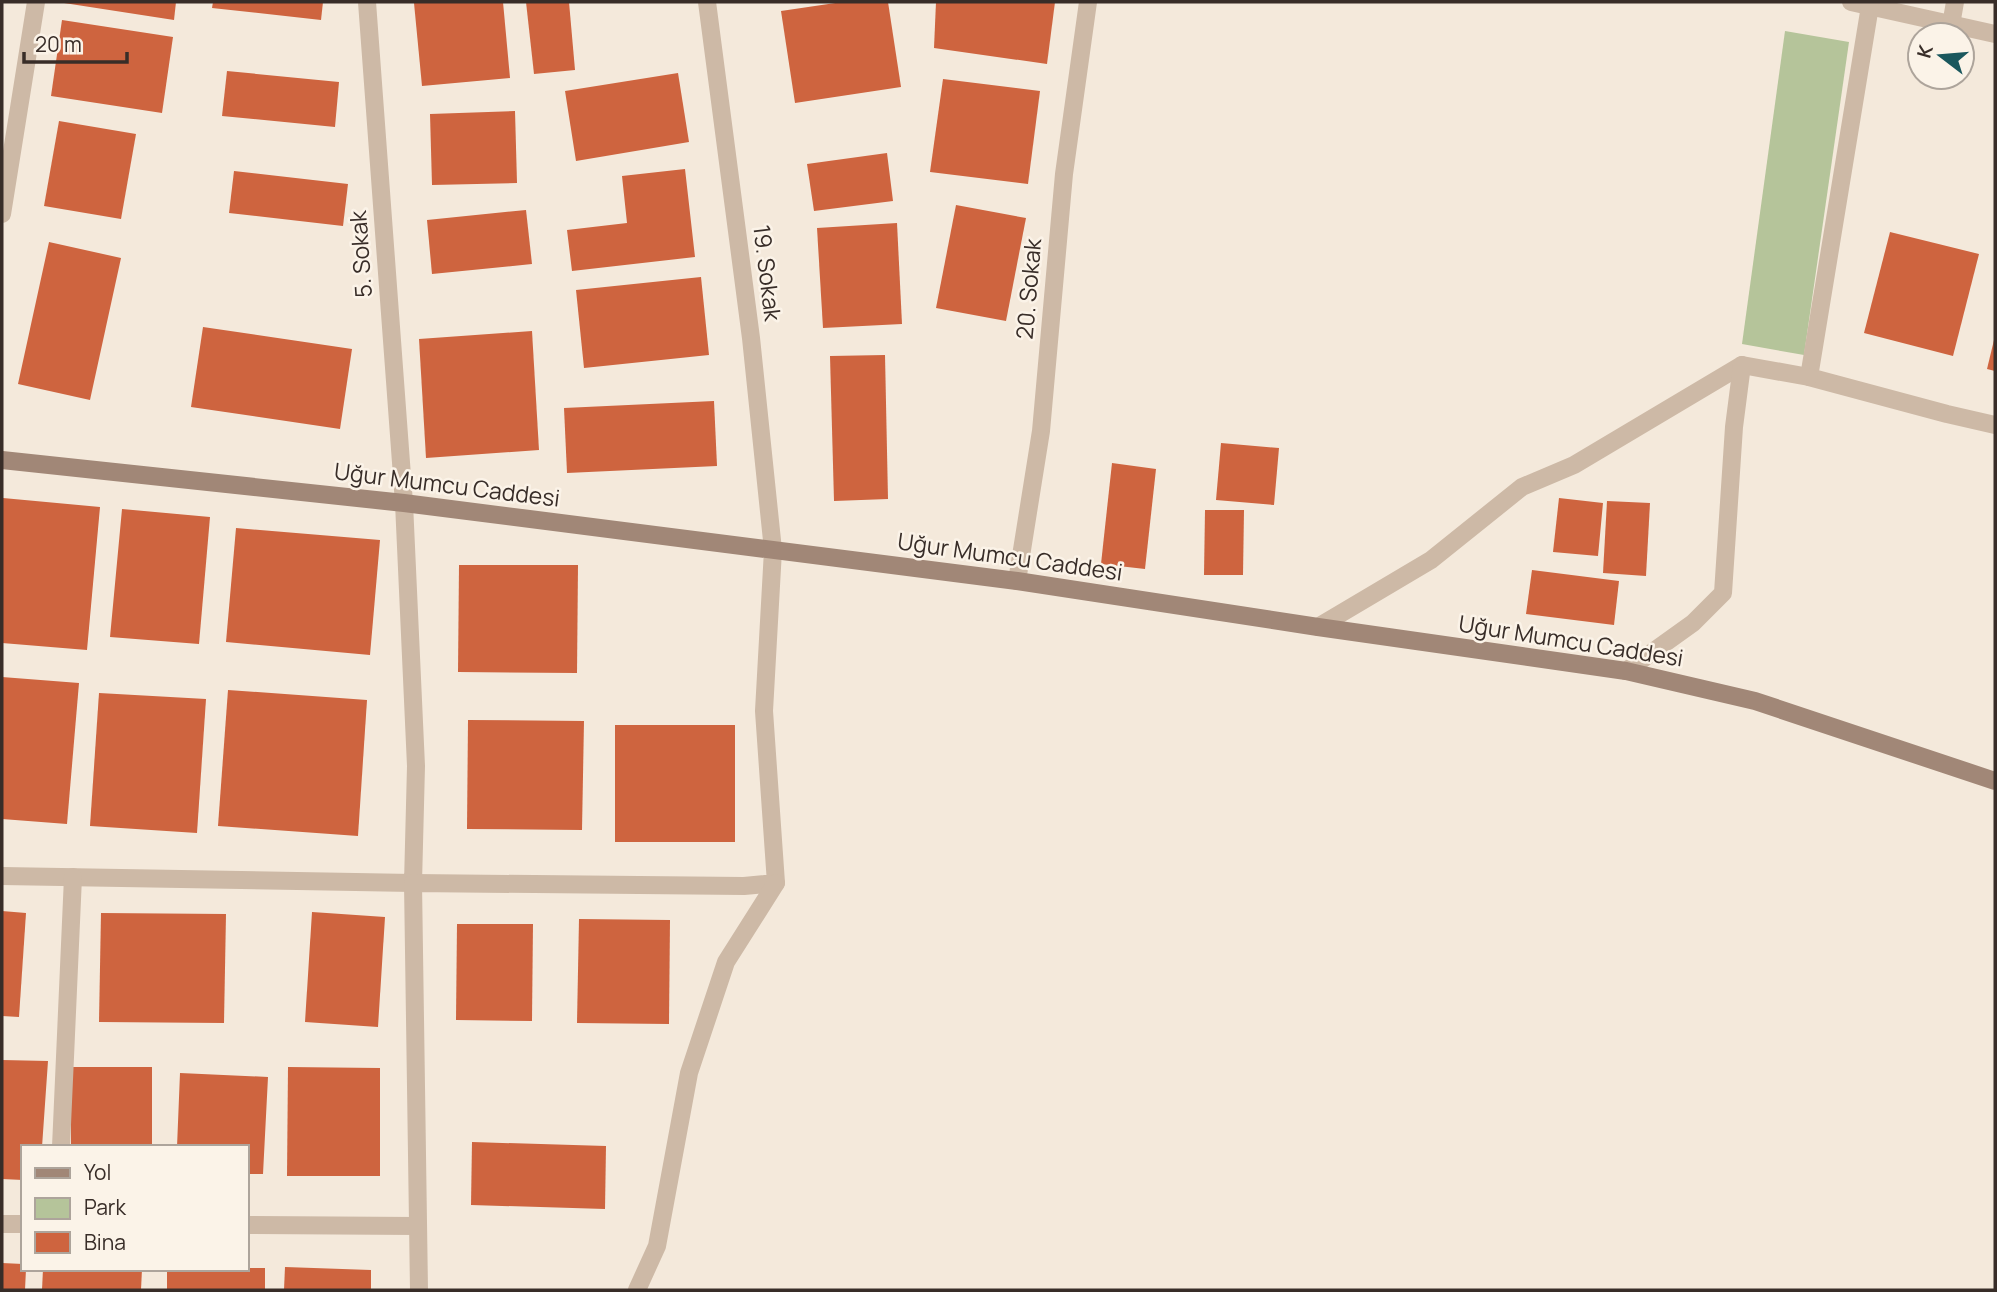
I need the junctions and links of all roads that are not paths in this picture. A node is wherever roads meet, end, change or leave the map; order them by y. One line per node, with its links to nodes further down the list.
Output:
1 (36, 2): 12 (street)
2 (367, 2): 17 (street, 5. Sokak)
3 (707, 2): 18 (street, 19. Sokak)
4 (1088, 2): 19 (street, 20. Sokak)
5 (1851, 2): 7 (street)
6 (1955, 2): 9 (street)
7 (1870, 6): 8 (street); 14 (street)
8 (1934, 21)
9 (1952, 21)
10 (1976, 30): 11 (street)
11 (1995, 34)
12 (2, 214)
13 (1742, 365): 14 (street); 20 (street); 21 (street)
14 (1809, 377): 15 (street)
15 (1995, 425)
16 (2, 460): 17 (street, Uğur Mumcu Caddesi)
17 (404, 503): 18 (street, Uğur Mumcu Caddesi); 25 (street, 5. Sokak)
18 (773, 550): 19 (street, Uğur Mumcu Caddesi); 26 (street, 19. Sokak)
19 (1017, 581): 20 (street, Uğur Mumcu Caddesi)
20 (1318, 627): 21 (street, Uğur Mumcu Caddesi)
21 (1626, 671): 22 (street, Uğur Mumcu Caddesi)
22 (1995, 781)
23 (2, 876): 24 (street)
24 (73, 877): 25 (street); 27 (street)
25 (413, 883): 26 (street); 31 (street, 5. Sokak)
26 (776, 883): 33 (street)
27 (61, 1145)
28 (2, 1224): 29 (street)
29 (21, 1224)
30 (248, 1225): 31 (street)
31 (417, 1226): 32 (street, 5. Sokak)
32 (419, 1290)
33 (637, 1290)

